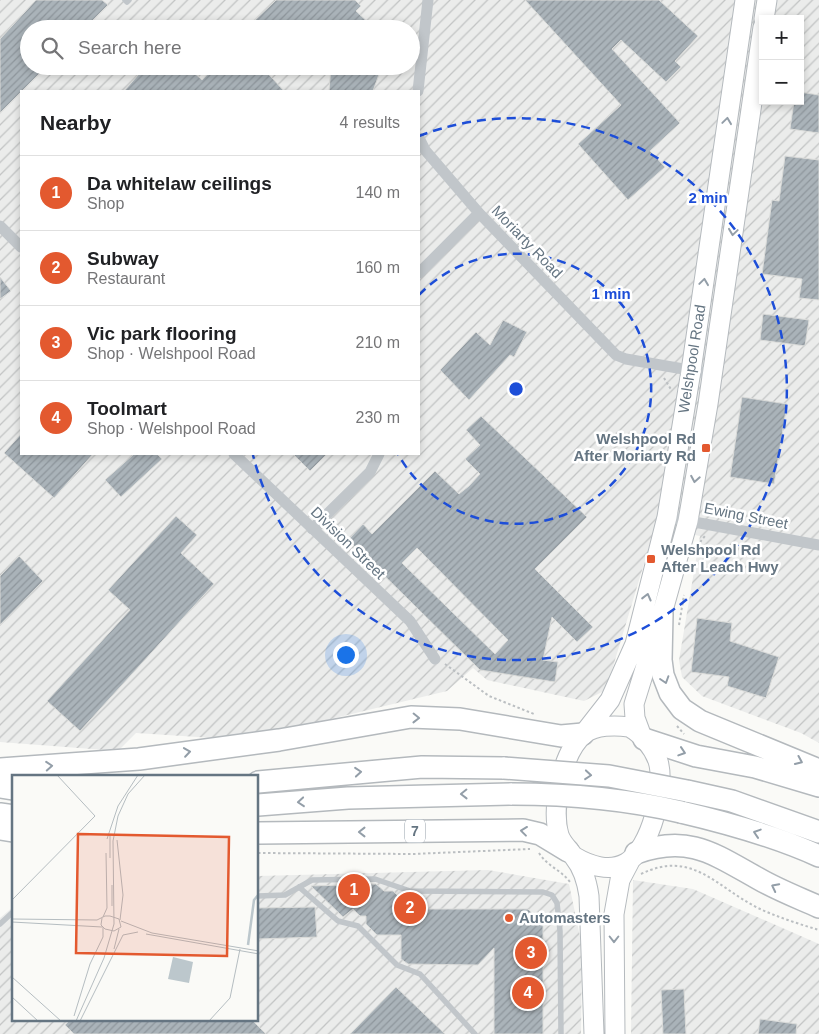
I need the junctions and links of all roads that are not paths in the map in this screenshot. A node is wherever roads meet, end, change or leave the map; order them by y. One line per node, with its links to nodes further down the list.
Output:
1 (428, 0): 6 (street)
2 (745, 0): 14 (main road, Welshpool Road, one-way to 2)
3 (767, 0): 4 (main road)
4 (765, 15)
5 (759, 55): 15 (main road, Welshpool Road, one-way to 15)
6 (420, 73)
7 (420, 75): 8 (street)
8 (418, 90)
9 (420, 140): 10 (street, Moriarty Road)
10 (479, 214): 13 (street); 14 (street, Moriarty Road)
11 (0, 226): 12 (street)
12 (20, 246)
13 (420, 272)
14 (691, 371): 15 (street, Moriarty Road); 17 (main road, Welshpool Road)
15 (712, 374): 16 (main road, Welshpool Road)
16 (708, 404): 17 (main road); 21 (main road, Welshpool Road, one-way to 21)
17 (679, 444): 20 (main road, Welshpool Road)
18 (235, 455): 22 (street, Division Street)
19 (378, 455): 22 (street)
20 (667, 516): 21 (street, Ewing Street); 26 (main road, Welshpool Road, one-way to 20)
21 (688, 520): 23 (street, Ewing Street); 24 (main road, Welshpool Road)
22 (312, 529): 25 (street, Division Street)
23 (819, 545)
24 (662, 614): 27 (main road, Welshpool Road); 29 (highway, one-way to 29)
25 (435, 659)
26 (584, 733): 27 (main road); 28 (highway, one-way to 26); 35 (main road)
27 (643, 738): 31 (highway, one-way to 31); 36 (main road)
28 (0, 769)
29 (819, 770)
30 (259, 782): 33 (highway, one-way to 33, bridge)
31 (819, 786)
32 (259, 805): 37 (highway, one-way to 32, bridge)
33 (819, 832)
34 (259, 833): 35 (highway, 7, one-way to 34)
35 (572, 854): 36 (main road); 45 (main road)
36 (634, 856): 40 (highway, one-way to 36); 46 (main road, one-way to 46)
37 (819, 856)
38 (300, 887): 39 (lane); 43 (lane); 44 (lane)
39 (259, 896)
40 (819, 907)
41 (12, 913): 42 (lane)
42 (0, 924)
43 (475, 1034)
44 (561, 1034)
45 (594, 1034)
46 (615, 1034)

